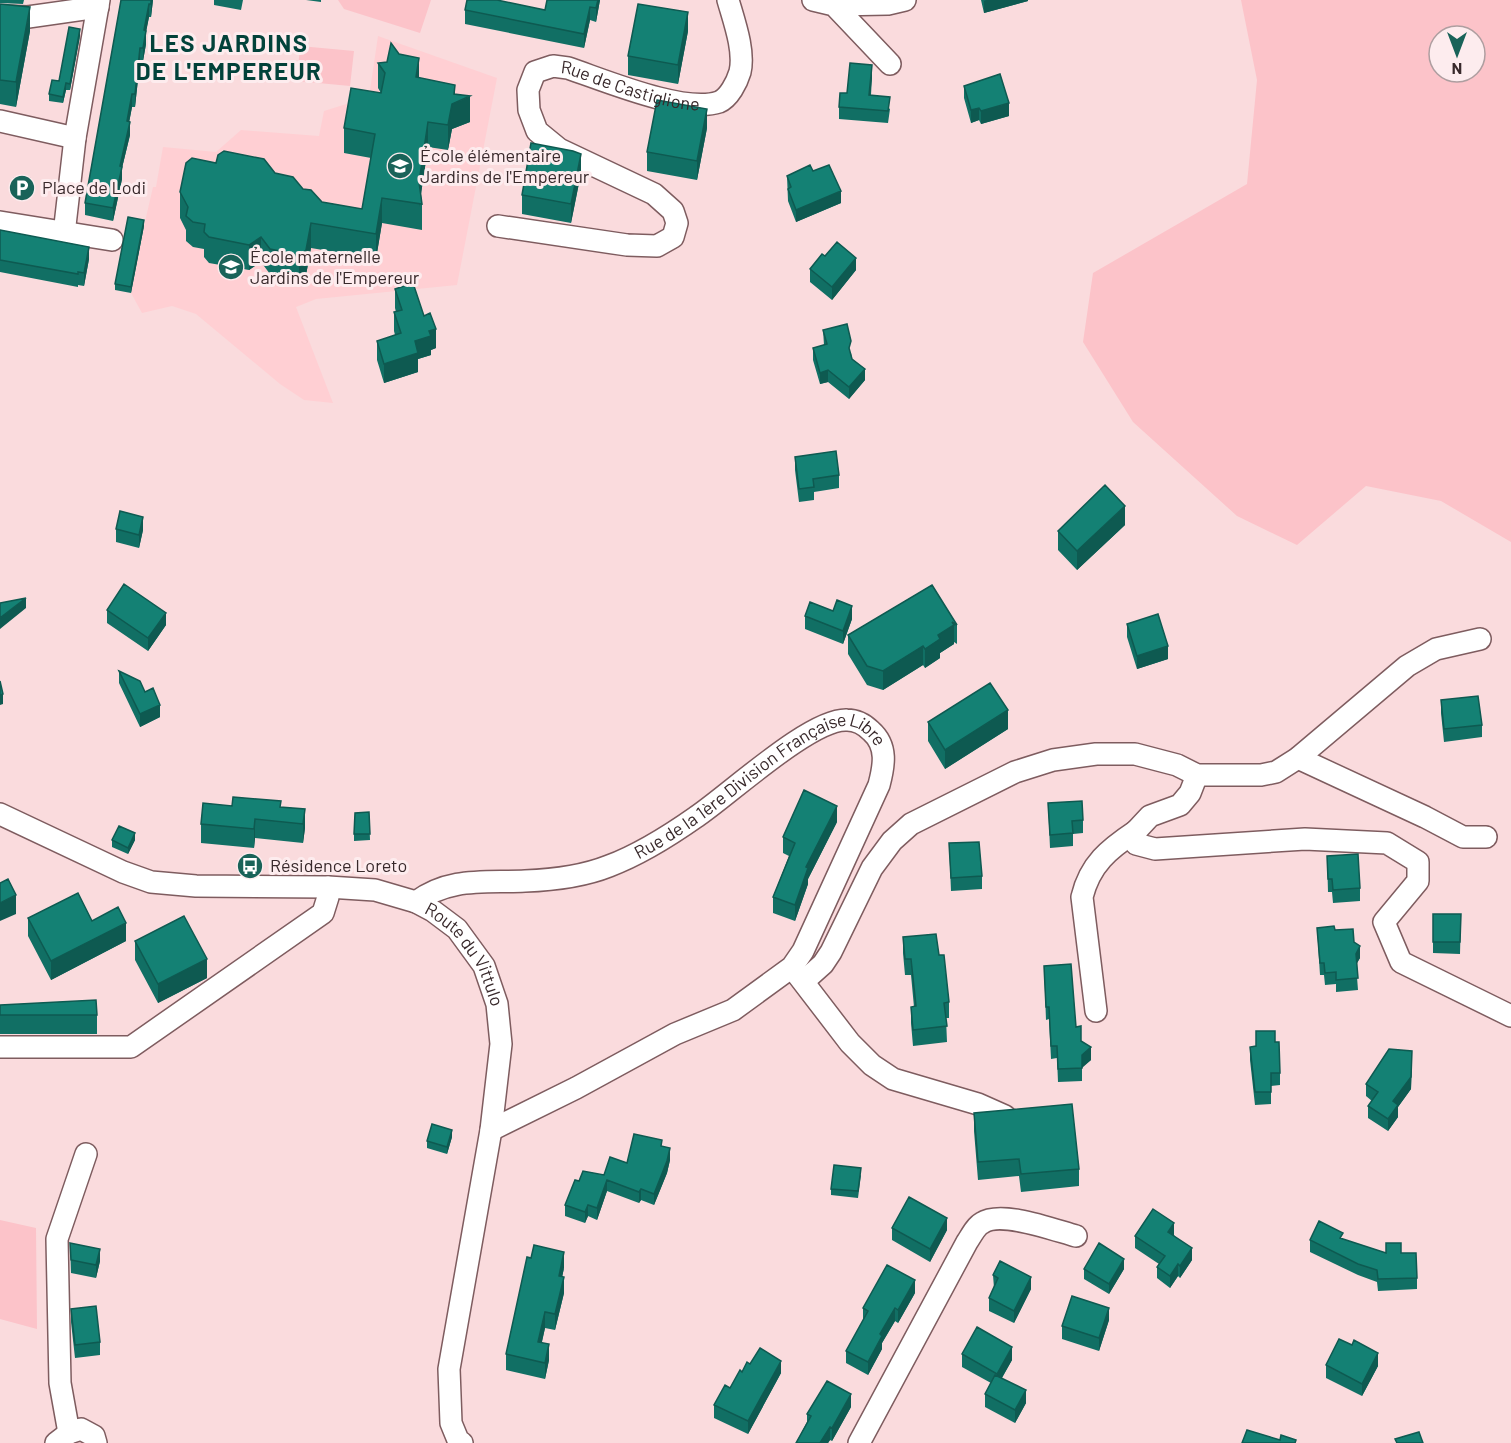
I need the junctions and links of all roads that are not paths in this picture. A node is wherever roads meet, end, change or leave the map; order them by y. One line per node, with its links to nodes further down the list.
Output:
1 (728, 0): 11 (street, Rue de Castiglione)
2 (813, 0): 5 (street)
3 (905, 0): 5 (street)
4 (99, 4): 6 (street); 9 (street)
5 (834, 6): 7 (street)
6 (0, 16)
7 (890, 64)
8 (0, 121): 9 (street)
9 (75, 138): 12 (street)
10 (0, 222): 12 (street)
11 (498, 226)
12 (64, 234): 13 (street)
13 (112, 240)
14 (1480, 639): 15 (street)
15 (1298, 758): 16 (street); 19 (street)
16 (1197, 775): 18 (street); 22 (street)
17 (0, 814): 20 (street, Route du Vittulo)
18 (1136, 831): 23 (street); 24 (street)
19 (1485, 837)
20 (328, 887): 21 (street, Route du Vittulo); 25 (street)
21 (416, 902): 22 (street, Rue de la 1ère Division Française Libre); 27 (street, Route du Vittulo)
22 (798, 974): 26 (street); 27 (street, Rue de la 1ère Division Française Libre)
23 (1096, 1011)
24 (1511, 1016)
25 (0, 1047)
26 (1005, 1116)
27 (490, 1130): 32 (street, Route du Vittulo)
28 (86, 1154): 30 (street)
29 (1076, 1236): 33 (street)
30 (62, 1438): 31 (street)
31 (96, 1443)
32 (462, 1443)
33 (859, 1443)

